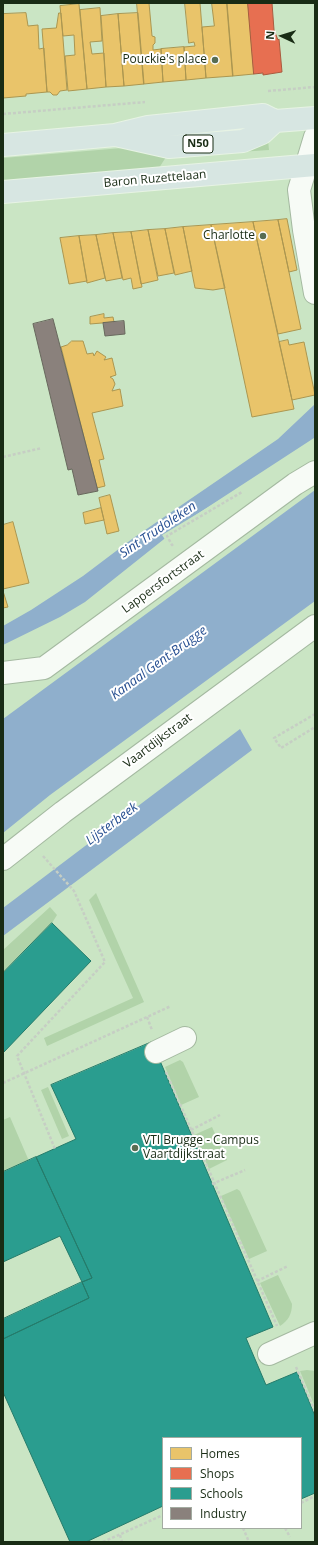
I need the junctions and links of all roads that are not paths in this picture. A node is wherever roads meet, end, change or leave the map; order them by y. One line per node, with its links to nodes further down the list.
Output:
1 (315, 118): 3 (main road, N50)
2 (315, 137): 4 (street)
3 (3, 145)
4 (311, 166): 5 (main road, Baron Ruzettelaan); 6 (street)
5 (3, 192)
6 (315, 293)
7 (315, 472): 9 (street, Lappersfortstraat)
8 (315, 626): 10 (street, Vaartdijkstraat)
9 (3, 673)
10 (3, 859)
11 (186, 1038): 12 (street)
12 (158, 1051)
13 (315, 1333): 14 (street)
14 (277, 1350)

